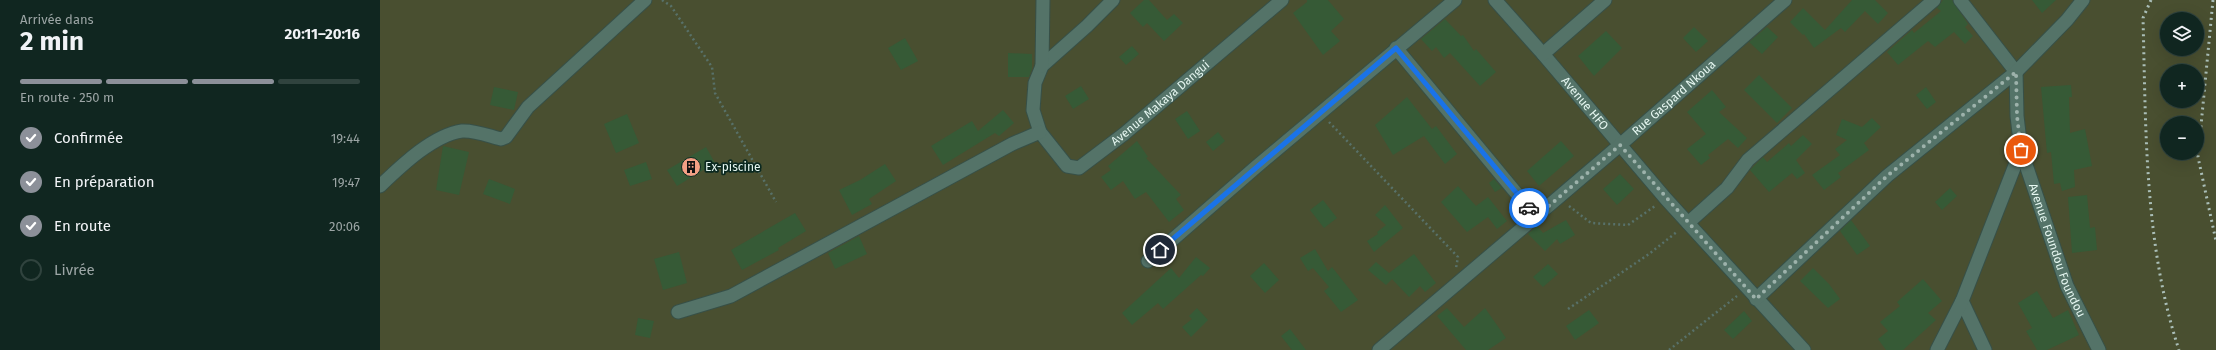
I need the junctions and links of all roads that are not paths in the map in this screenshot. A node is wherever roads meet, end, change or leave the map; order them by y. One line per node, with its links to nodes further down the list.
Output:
1 (645, 0): 19 (street)
2 (1043, 0): 14 (street)
3 (1113, 0): 14 (street)
4 (1282, 0): 16 (street, Avenue Makaya Dangui)
5 (1455, 0): 12 (street)
6 (1495, 0): 13 (street, Avenue HFO)
7 (1605, 0): 13 (street)
8 (1785, 0): 17 (street, Rue Gaspard Nkoua)
9 (1934, 0): 21 (street)
10 (1960, 0): 15 (street)
11 (2083, 0): 15 (street)
12 (1396, 48): 20 (street); 22 (street)
13 (1543, 54): 17 (street, Avenue HFO)
14 (1042, 66): 16 (street)
15 (2016, 72): 18 (street, Avenue Foundou Foundou); 23 (street)
16 (1040, 132): 25 (street)
17 (1620, 145): 20 (street, Rue Gaspard Nkoua); 21 (street, Avenue HFO)
18 (2021, 150): 24 (street); 30 (street, Avenue Foundou Foundou)
19 (380, 186)
20 (1536, 217): 26 (street, Rue Gaspard Nkoua)
21 (1688, 223): 23 (street, Avenue HFO)
22 (1148, 261)
23 (1756, 299): 27 (street, Avenue HFO)
24 (1962, 301): 28 (street); 29 (street)
25 (678, 312)
26 (1379, 350)
27 (1804, 350)
28 (1937, 350)
29 (1985, 350)
30 (2099, 350)

